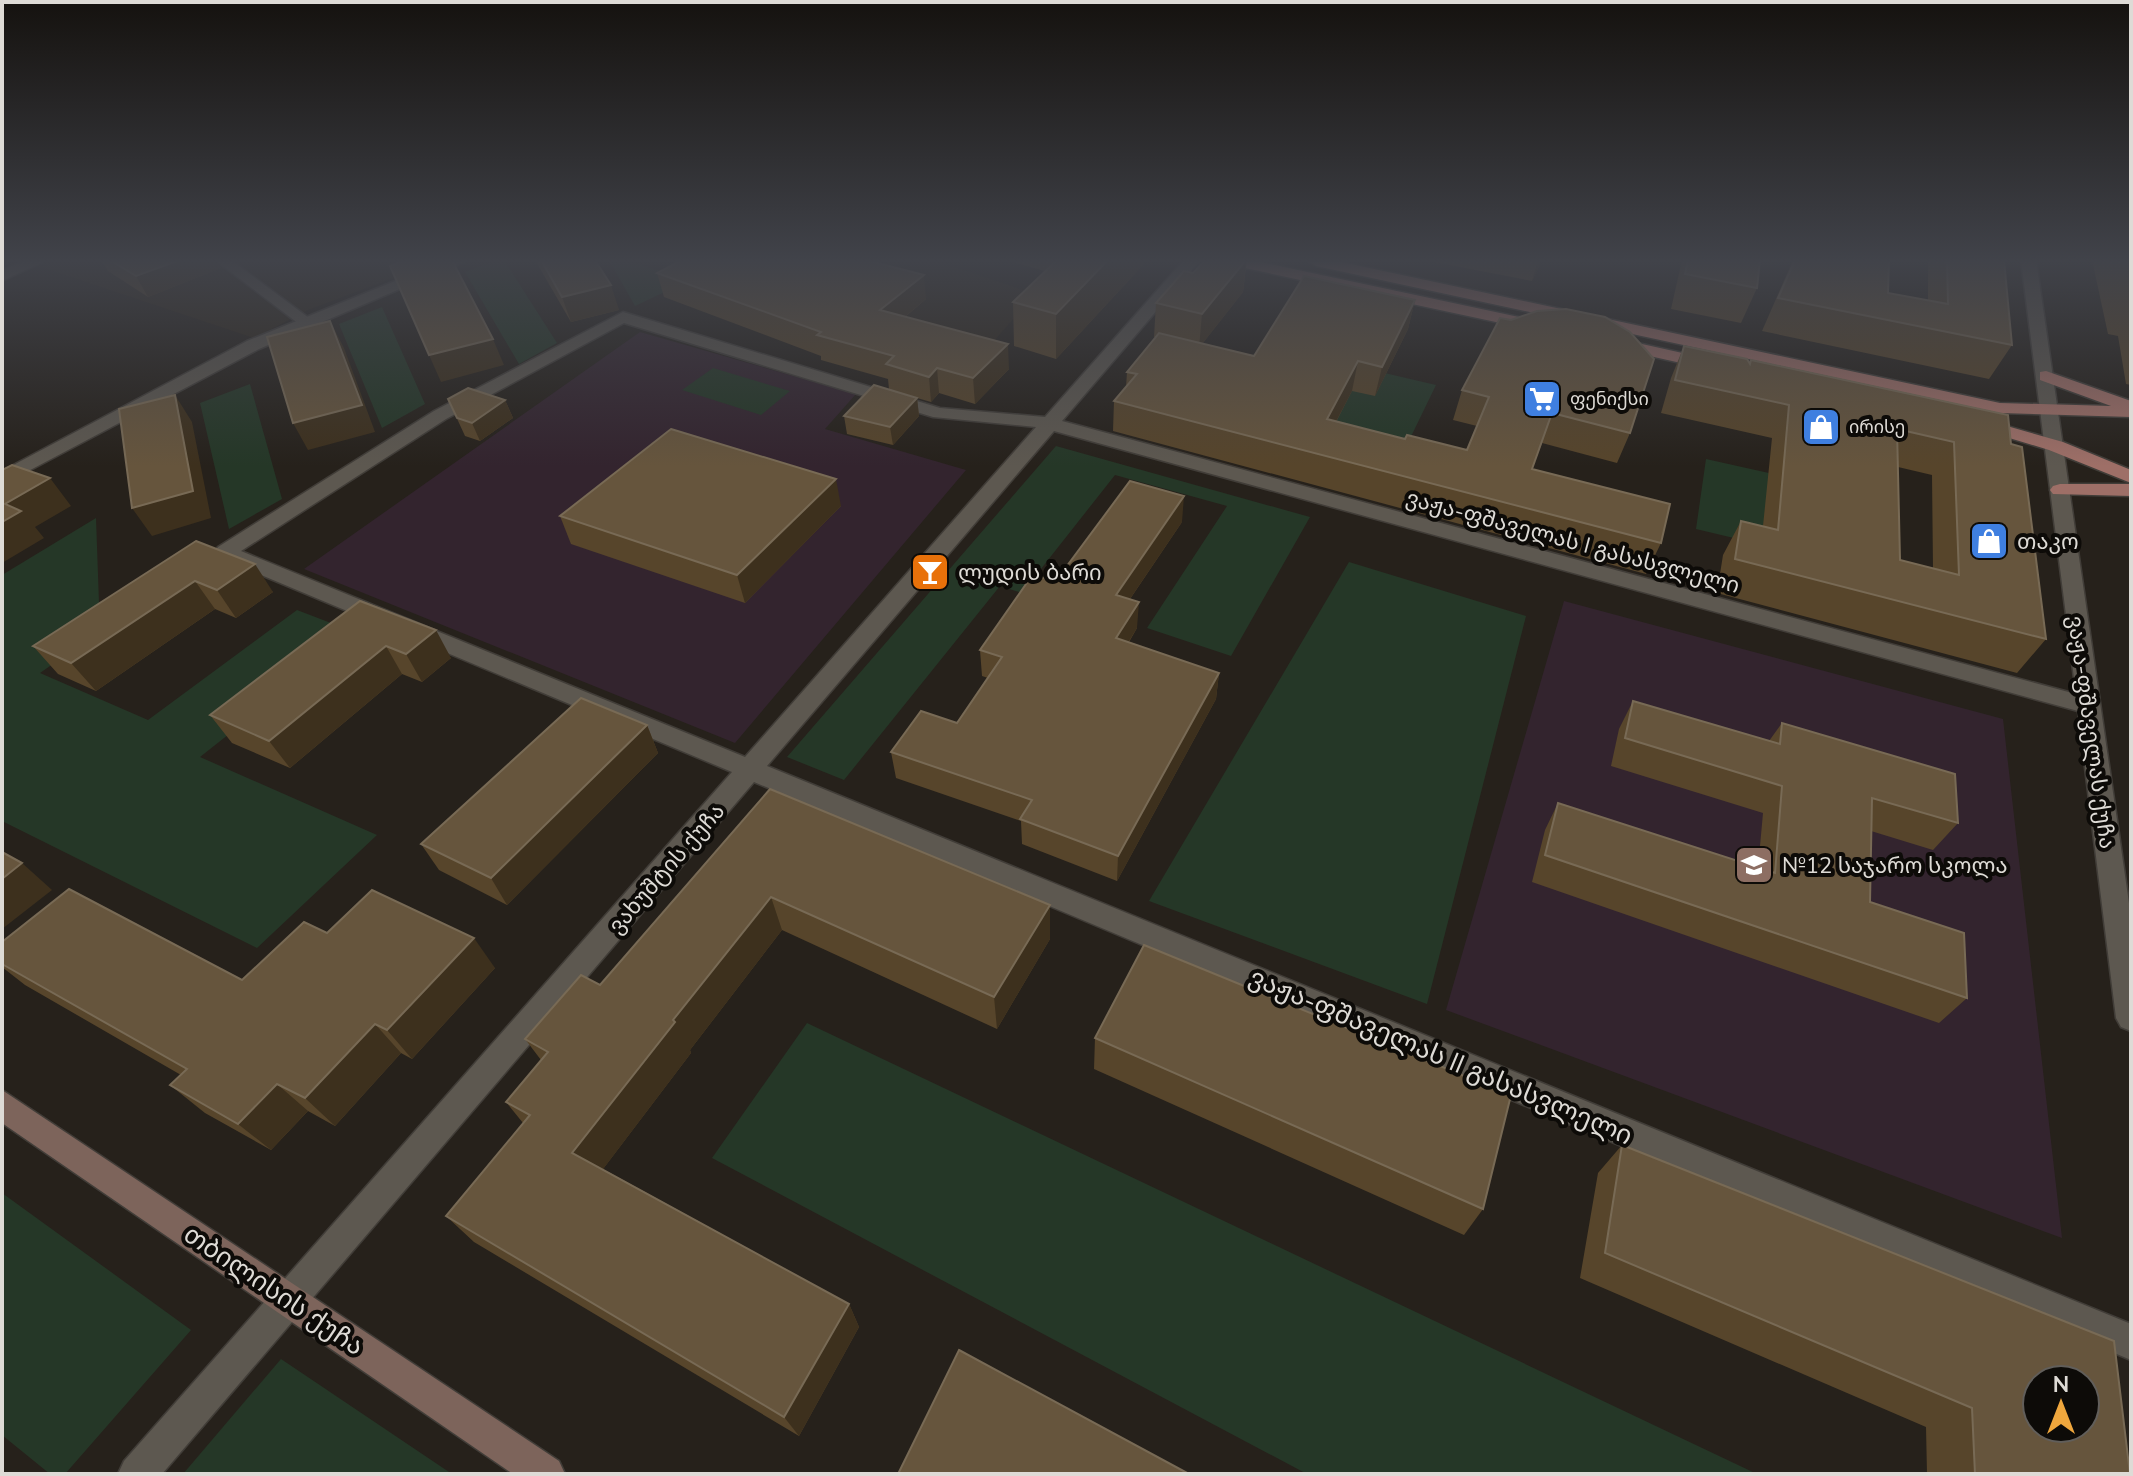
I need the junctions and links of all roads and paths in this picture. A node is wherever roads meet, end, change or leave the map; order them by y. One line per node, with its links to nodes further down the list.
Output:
1 (290, 329): 16 (street)
2 (601, 329): 20 (street, ვაჟა-ფშაველას I გასასვლელი)
3 (660, 329): 13 (street, ვაჟა-ფშაველას I გასასვლელი)
4 (1131, 329): 13 (street, ვახუშტის ქუჩა)
5 (1548, 329): 8 (main road)
6 (1631, 329): 10 (main road)
7 (2039, 329): 9 (street, ვაჟა-ფშაველას ქუჩა)
8 (1719, 366)
9 (2046, 376): 10 (street, ვაჟა-ფშაველას ქუჩა); 11 (main road)
10 (2050, 409): 11 (main road); 14 (street, ვაჟა-ფშაველას ქუჩა)
11 (2131, 409)
12 (1963, 420): 14 (main road)
13 (1047, 423): 19 (street, ვაჟა-ფშაველას I გასასვლელი); 20 (street, ვახუშტის ქუჩა)
14 (2056, 446): 15 (main road); 17 (street, ვაჟა-ფშაველას ქუჩა)
15 (2131, 477)
16 (2, 479)
17 (2060, 490): 18 (main road); 19 (street, ვაჟა-ფშაველას ქუჩა)
18 (2131, 490)
19 (2087, 705): 21 (street, ვაჟა-ფშაველას ქუჩა)
20 (750, 771): 23 (street, ვახუშტის ქუჩა); 24 (street, ვაჟა-ფშაველას II გასასვლელი)
21 (2131, 1018)
22 (2, 1105): 23 (main road, თბილისის ქუჩა)
23 (288, 1301): 25 (street, ვახუშტის ქუჩა); 26 (main road, თბილისის ქუჩა)
24 (2131, 1342)
25 (137, 1474)
26 (546, 1474)

